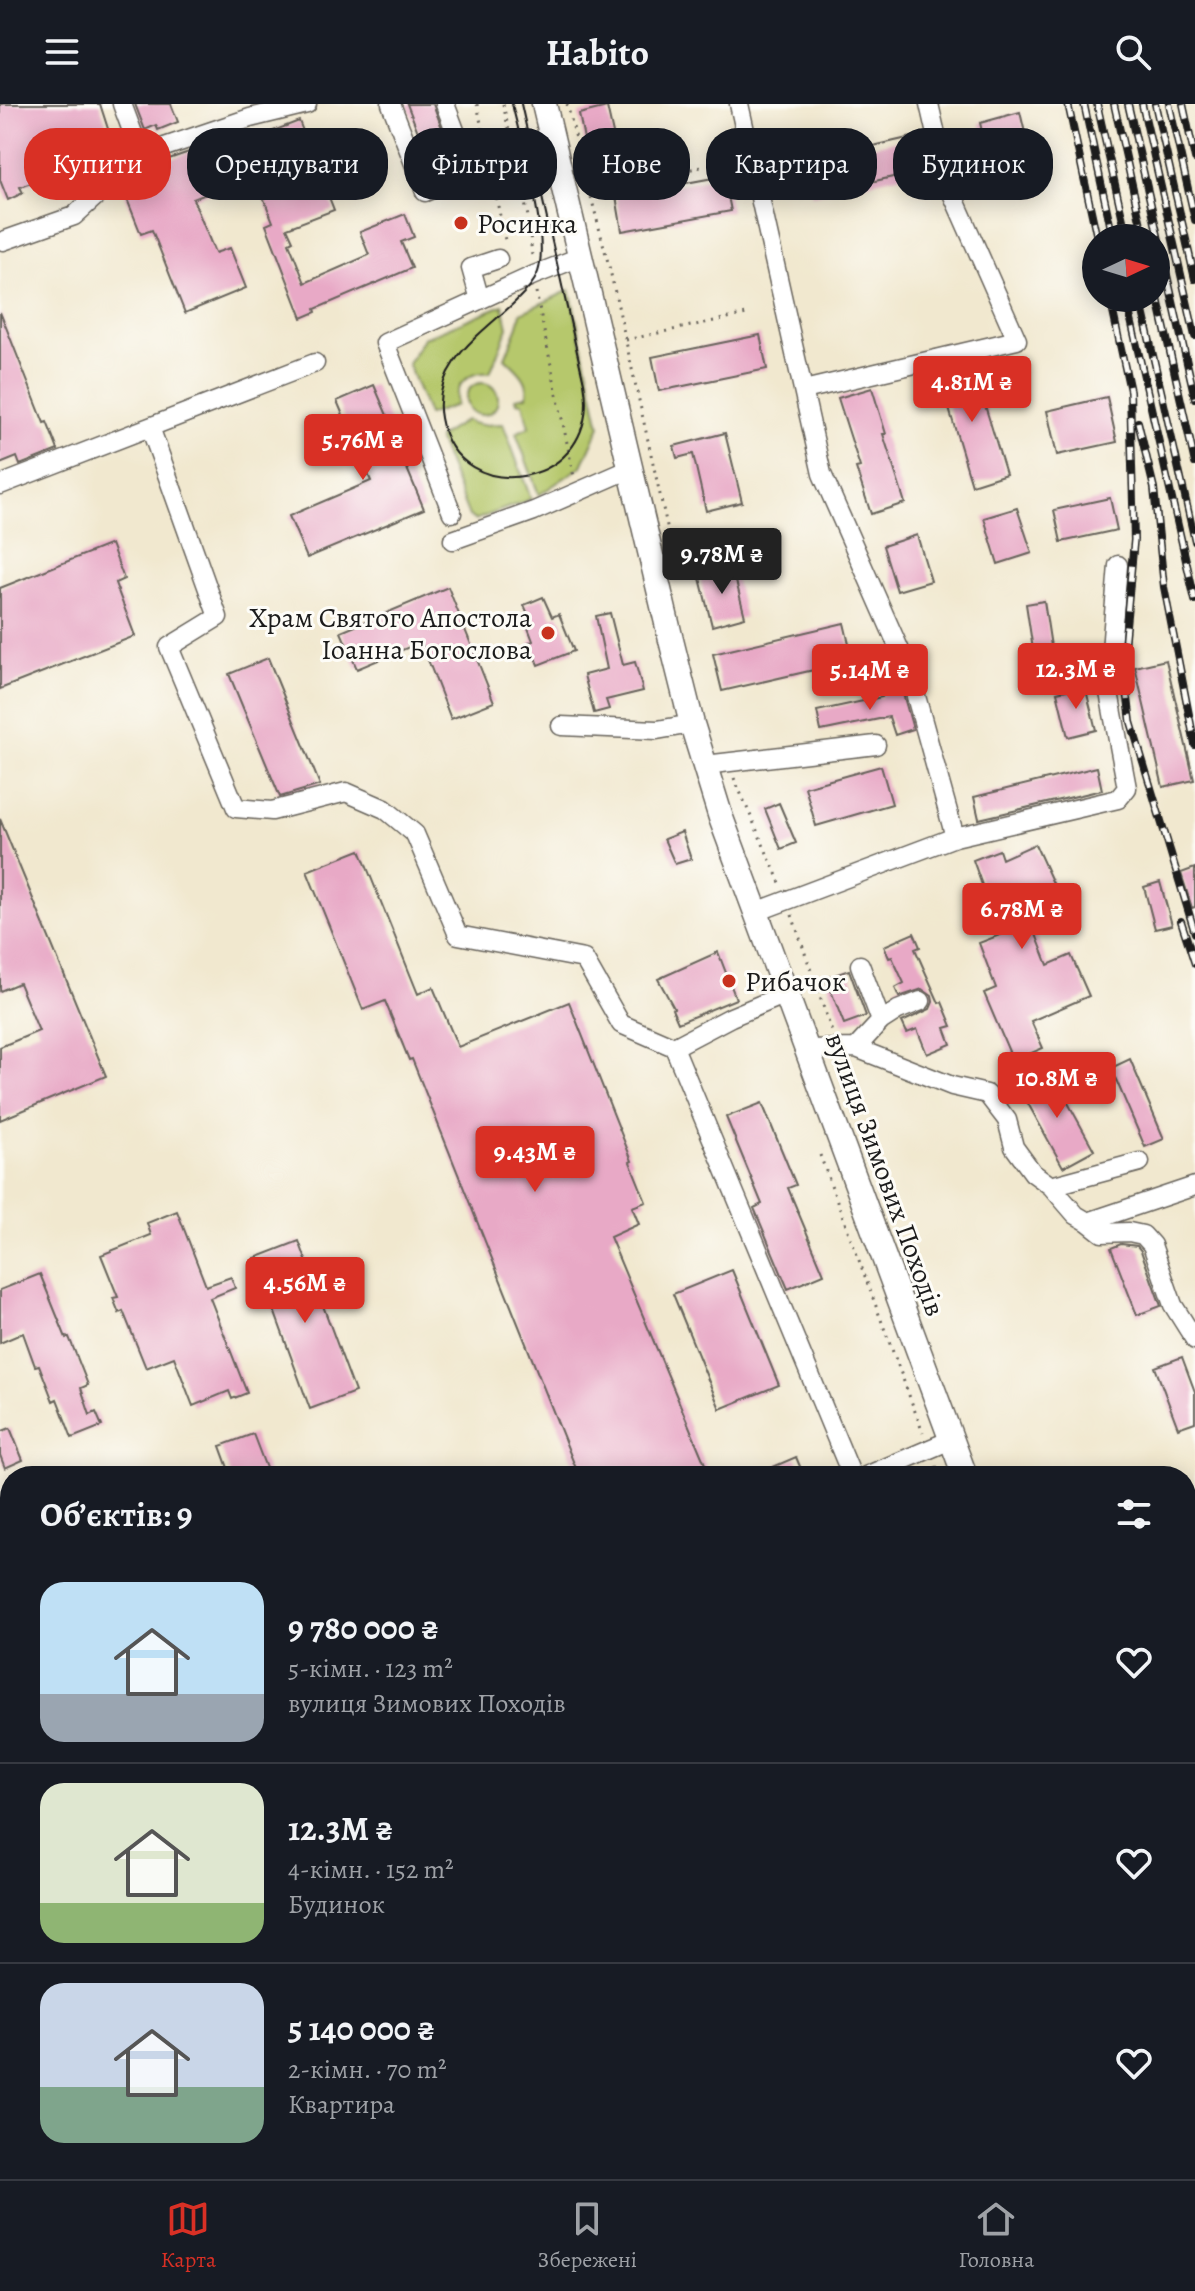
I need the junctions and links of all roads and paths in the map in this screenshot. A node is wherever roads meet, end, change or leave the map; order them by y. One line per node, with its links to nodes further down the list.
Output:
1 (122, 104): 11 (lane)
2 (391, 104): 3 (lane)
3 (445, 104)
4 (477, 104): 20 (path)
5 (503, 104): 21 (path)
6 (545, 104): 19 (main road, вулиця Зимових Походів)
7 (567, 104): 12 (path)
8 (739, 104): 26 (lane)
9 (929, 104): 26 (lane)
10 (303, 105): 13 (lane)
11 (131, 128)
12 (573, 128)
13 (171, 145)
14 (706, 166): 15 (path)
15 (690, 169)
16 (92, 200): 18 (lane)
17 (592, 200): 24 (path)
18 (3, 241)
19 (580, 257): 21 (lane); 28 (main road, вулиця Зимових Походів)
20 (498, 259): 22 (lane)
21 (534, 275): 22 (lane); 30 (path)
22 (480, 300): 31 (lane)
23 (751, 313): 24 (path)
24 (626, 340): 34 (path)
25 (315, 363): 27 (lane)
26 (804, 390): 40 (lane)
27 (150, 427): 29 (lane); 47 (lane)
28 (630, 469): 30 (lane); 34 (main road, вулиця Зимових Походів)
29 (0, 485)
30 (578, 492): 32 (lane)
31 (452, 513)
32 (453, 540)
33 (750, 544): 34 (lane)
34 (664, 564): 36 (main road, вулиця Зимових Походів)
35 (1118, 565): 40 (lane)
36 (692, 724): 37 (lane); 39 (main road, вулиця Зимових Походів)
37 (561, 726)
38 (876, 745): 39 (lane)
39 (716, 763): 41 (path); 42 (main road, вулиця Зимових Походів)
40 (955, 837): 41 (lane)
41 (787, 900): 42 (lane); 48 (path)
42 (756, 912): 44 (main road, вулиця Зимових Походів)
43 (860, 965): 46 (lane)
44 (786, 994): 47 (lane); 49 (main road, вулиця Зимових Походів)
45 (921, 1001): 46 (lane)
46 (881, 1021): 48 (lane)
47 (674, 1047): 58 (lane)
48 (846, 1048): 49 (lane); 52 (lane)
49 (808, 1049): 56 (main road, вулиця Зимових Походів)
50 (820, 1155): 57 (path)
51 (1140, 1162): 52 (lane)
52 (1051, 1186): 54 (lane)
53 (1194, 1190): 54 (lane)
54 (1088, 1222): 55 (lane)
55 (1195, 1340)
56 (953, 1439): 57 (lane); 61 (main road, вулиця Зимових Походів)
57 (929, 1449): 59 (lane); 60 (path)
58 (848, 1466)
59 (889, 1466)
60 (936, 1466)
61 (962, 1466)

